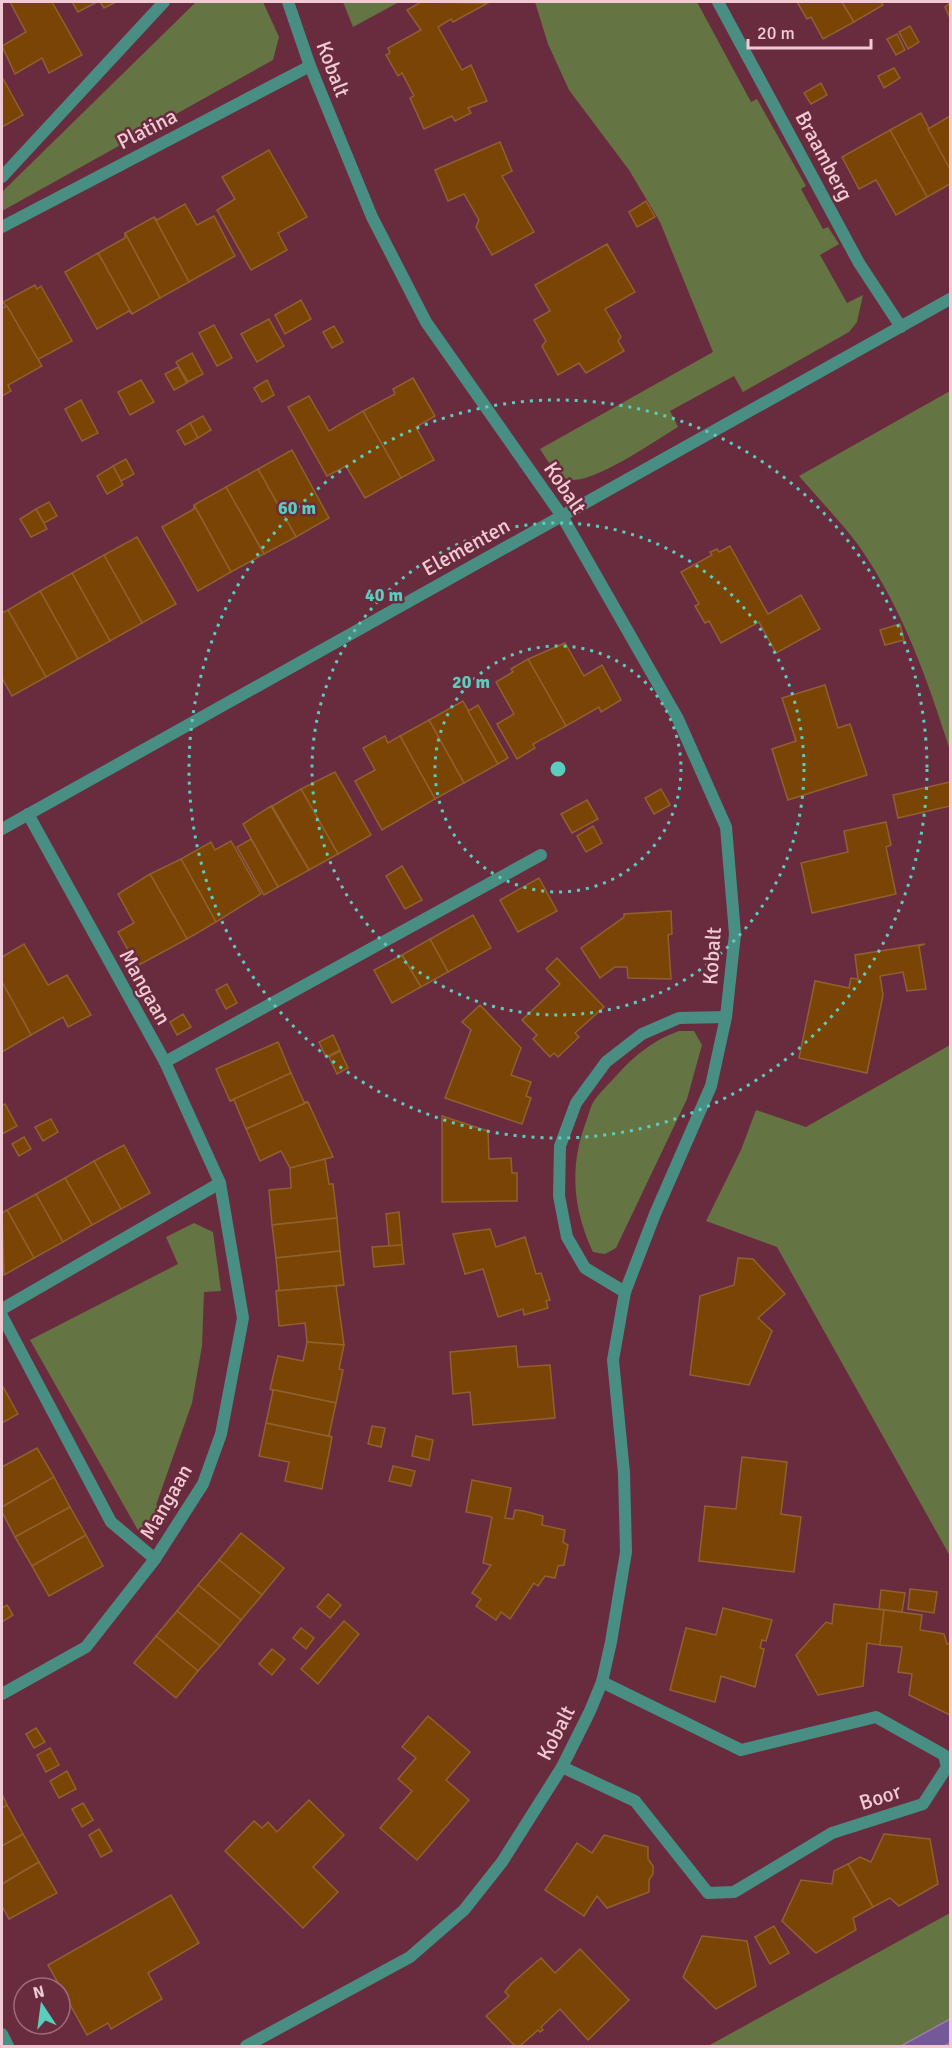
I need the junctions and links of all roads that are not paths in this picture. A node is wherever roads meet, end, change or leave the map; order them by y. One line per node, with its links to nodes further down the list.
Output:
1 (164, 2): 5 (street)
2 (288, 2): 4 (street, Kobalt)
3 (718, 2): 8 (street, Braamberg)
4 (310, 66): 6 (street, Platina); 9 (street, Kobalt)
5 (2, 177)
6 (2, 227)
7 (951, 299): 8 (street, Elementen)
8 (901, 327): 9 (street, Elementen)
9 (562, 516): 10 (street, Elementen); 13 (street, Kobalt)
10 (28, 814): 11 (street, Elementen); 14 (street, Mangaan)
11 (2, 829)
12 (541, 855): 14 (street)
13 (726, 1017): 16 (street, Kobalt); 16 (street)
14 (165, 1062): 15 (street, Mangaan)
15 (220, 1183): 17 (street); 19 (street, Mangaan)
16 (625, 1292): 20 (street, Kobalt)
17 (2, 1309)
18 (2, 1316): 19 (street, Mangaan)
19 (155, 1559): 21 (street, Mangaan)
20 (602, 1682): 22 (street, Kobalt); 22 (street, Boor)
21 (2, 1694)
22 (562, 1767): 25 (street, Kobalt)
23 (2, 2034): 24 (street)
24 (8, 2046)
25 (246, 2046)

